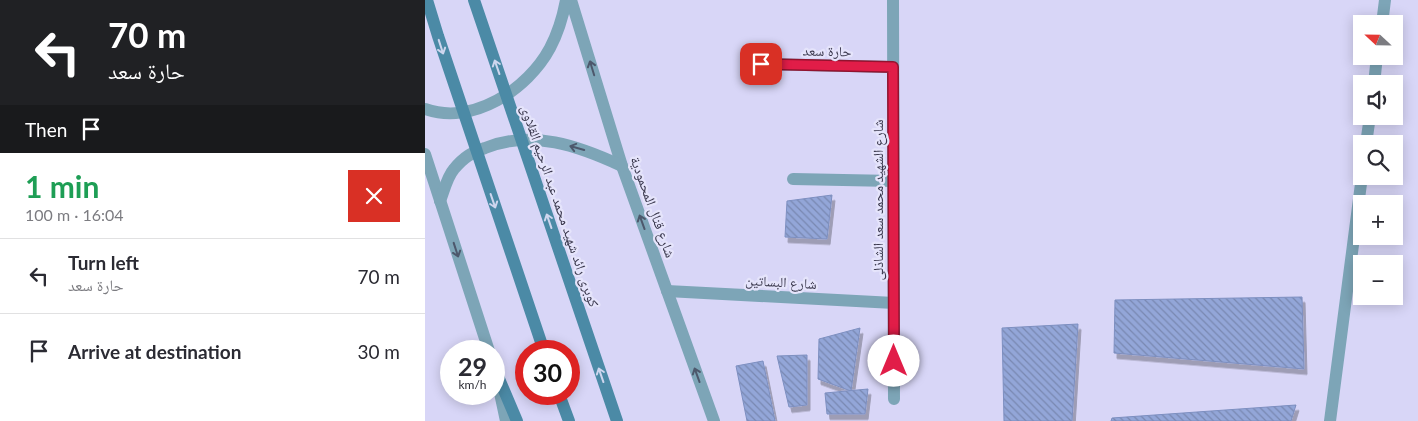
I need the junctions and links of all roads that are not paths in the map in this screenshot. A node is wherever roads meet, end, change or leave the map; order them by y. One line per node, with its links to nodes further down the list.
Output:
1 (427, 0): 20 (main road, one-way to 20, bridge)
2 (474, 0): 28 (main road, كوبرى رائد شهيد محمد عبد الرحيم القلاوى, one-way to 2, bridge)
3 (566, 0): 10 (street)
4 (571, 0): 12 (street, شارع قنال المحمودية, one-way to 4)
5 (893, 0): 9 (street, شارع الشهيد محمد سعد الشاذلى)
6 (1385, 0): 7 (street)
7 (1383, 15)
8 (761, 64): 9 (street, حارة سعد)
9 (893, 67): 14 (street, شارع الشهيد محمد سعد الشاذلى)
10 (425, 109)
11 (425, 154): 16 (street)
12 (622, 166): 16 (street, one-way to 16); 17 (street, شارع قنال المحمودية, one-way to 12)
13 (793, 179): 14 (street)
14 (893, 181): 18 (street, شارع الشهيد محمد سعد الشاذلى)
15 (1361, 185): 30 (street)
16 (440, 201): 19 (street, one-way to 19)
17 (667, 291): 18 (street, شارع البساتين); 29 (street, شارع قنال المحمودية, one-way to 17)
18 (894, 303): 22 (street, شارع الشهيد محمد سعد الشاذلى)
19 (485, 340)
20 (540, 340)
21 (505, 393): 26 (main road)
22 (894, 399)
23 (503, 405): 25 (street)
24 (563, 405): 27 (main road)
25 (506, 421)
26 (517, 421)
27 (569, 421)
28 (617, 421)
29 (714, 421)
30 (1330, 421)

